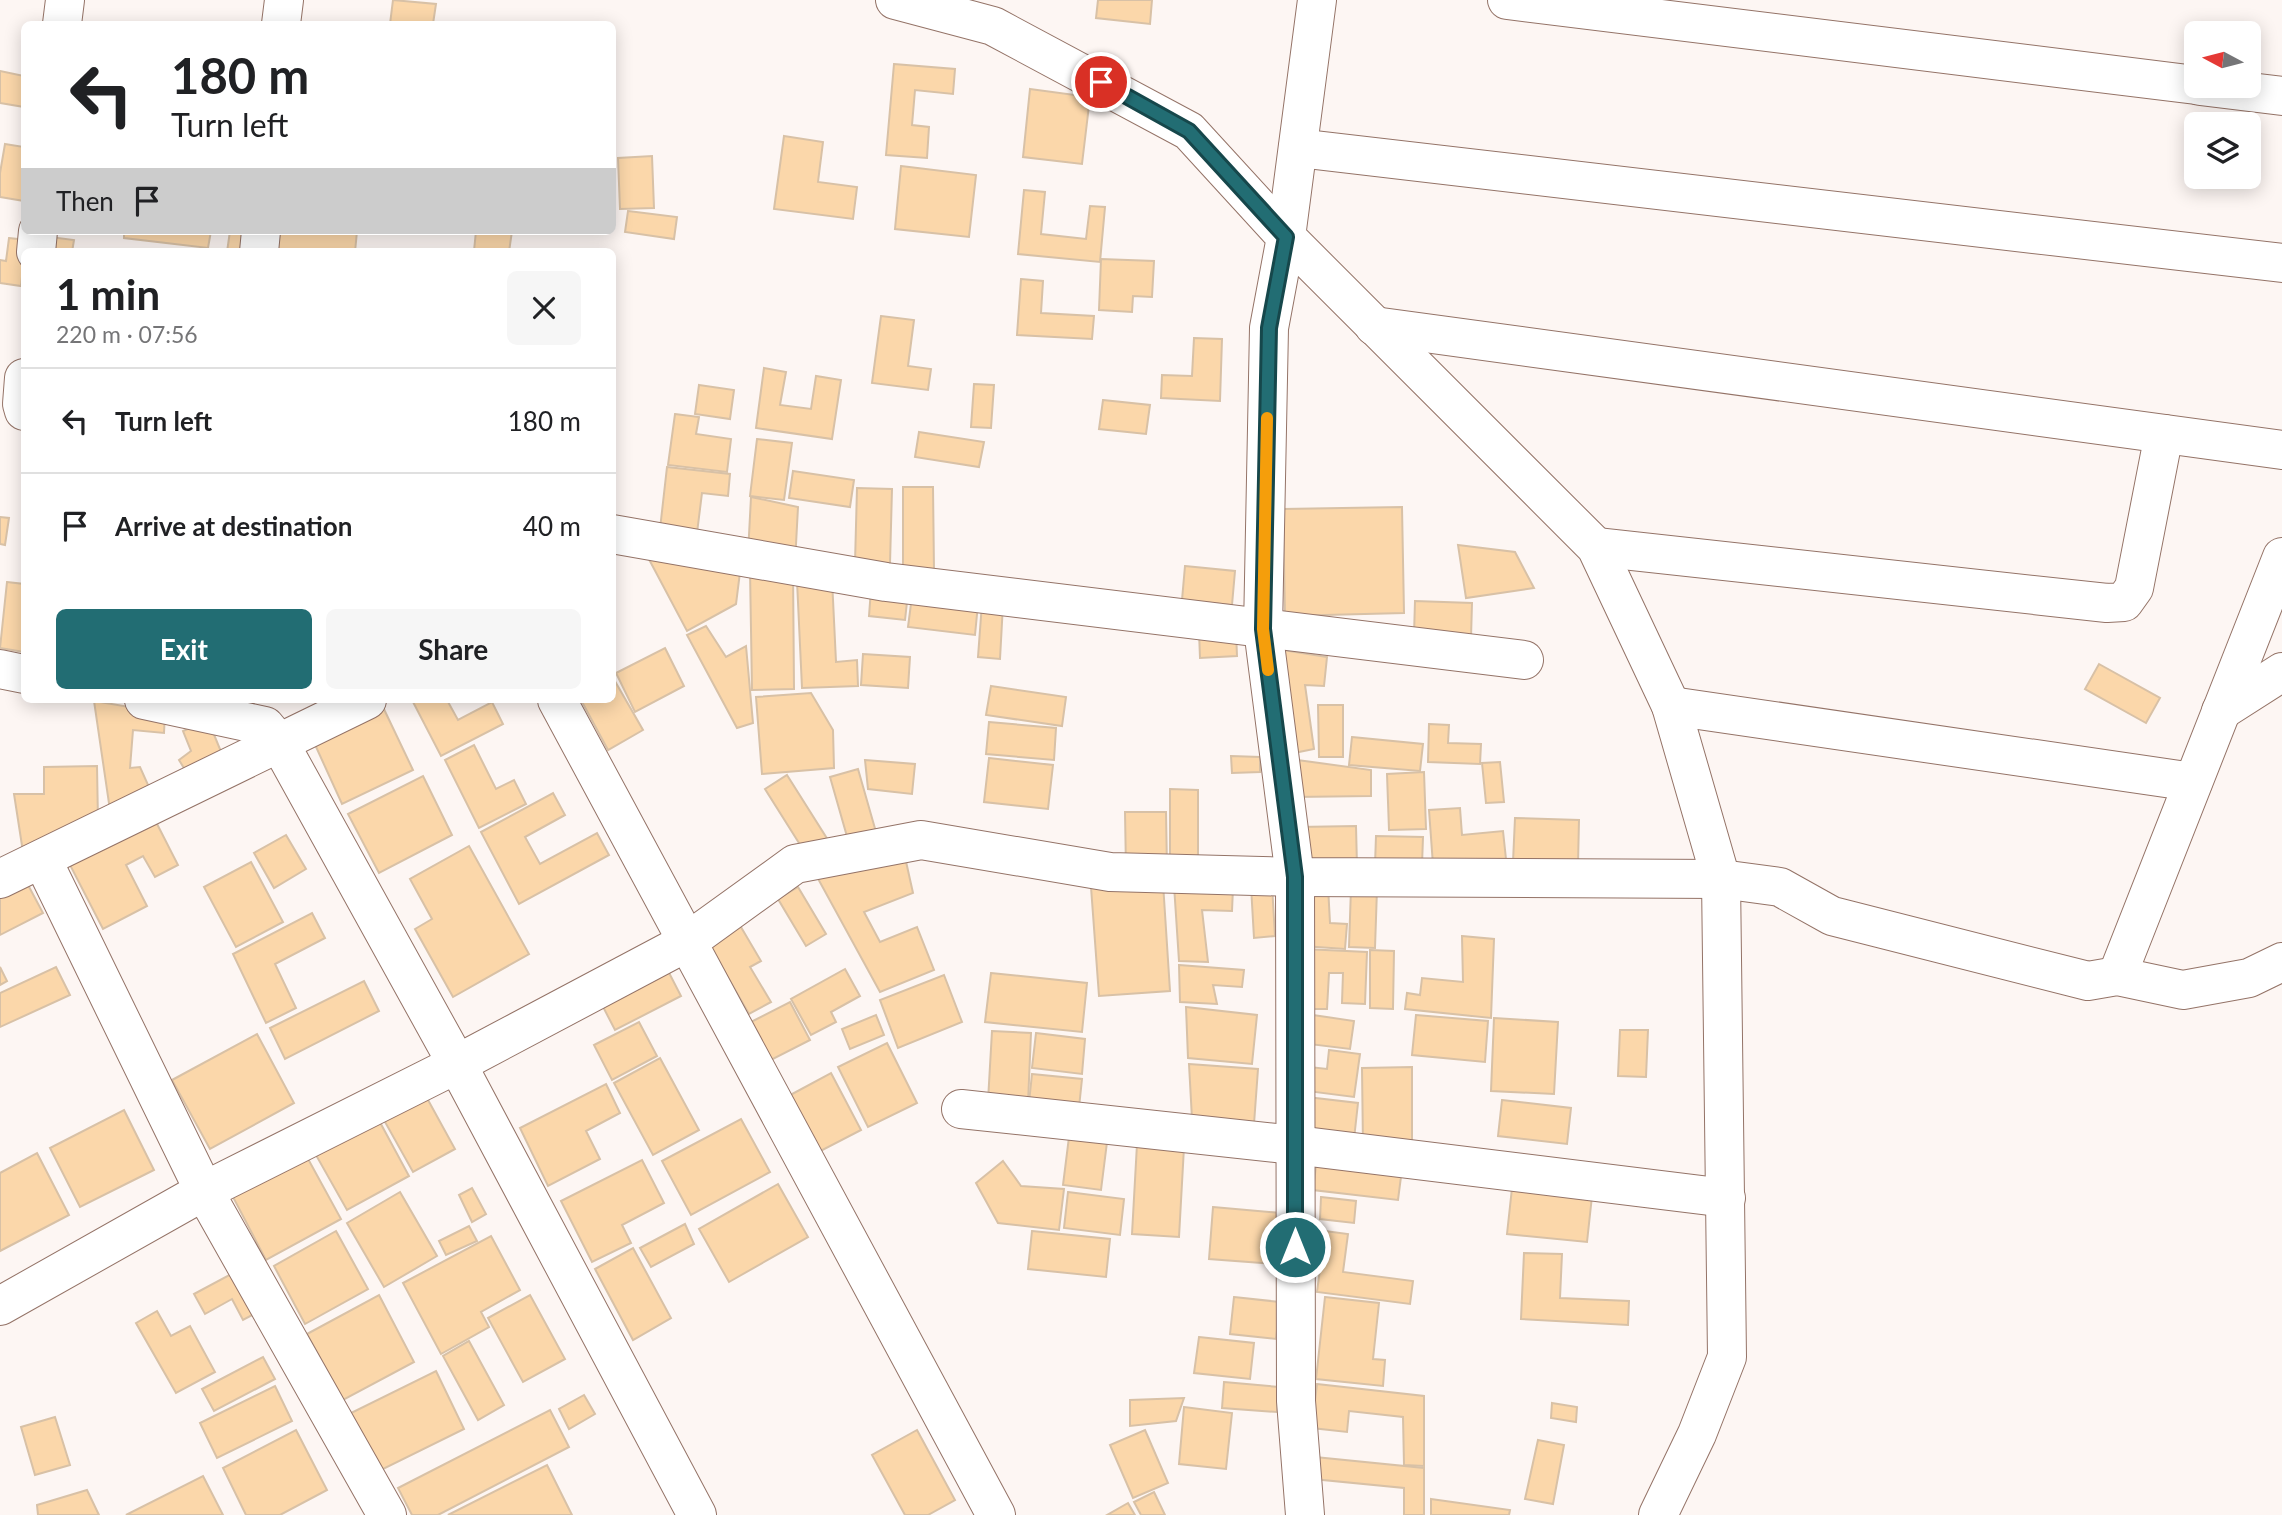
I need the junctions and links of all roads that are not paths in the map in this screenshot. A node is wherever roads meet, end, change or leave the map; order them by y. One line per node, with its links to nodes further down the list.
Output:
1 (65, 0): 7 (street)
2 (284, 0): 8 (street)
3 (895, 0): 6 (street)
4 (1317, 0): 12 (street)
5 (1507, 0): 9 (street)
6 (995, 13): 13 (street)
7 (62, 21)
8 (281, 21)
9 (2184, 83)
10 (2261, 93): 11 (street)
11 (2282, 96)
12 (1298, 148): 13 (street); 14 (street)
13 (1286, 237): 15 (street); 23 (street)
14 (2282, 263)
15 (1374, 326): 18 (street); 21 (street)
16 (0, 425): 17 (street)
17 (21, 428)
18 (2164, 434): 19 (street); 21 (street)
19 (2282, 450)
20 (616, 535): 23 (street)
21 (1596, 547): 31 (street)
22 (2282, 557): 32 (street)
23 (1263, 629): 24 (street); 36 (street)
24 (1524, 660)
25 (0, 669): 27 (street)
26 (2282, 672): 32 (street)
27 (21, 673)
28 (158, 703): 33 (street)
29 (361, 703): 33 (street)
30 (559, 703): 39 (street)
31 (1671, 706): 34 (street); 38 (street)
32 (2221, 711): 34 (street)
33 (280, 744): 35 (street); 42 (street)
34 (2193, 782): 41 (street)
35 (42, 859): 37 (street); 45 (street)
36 (1295, 877): 38 (street); 39 (street); 44 (street)
37 (0, 879)
38 (1721, 879): 41 (street); 46 (street)
39 (687, 942): 42 (street); 50 (street)
40 (2282, 962): 41 (street)
41 (2117, 976)
42 (457, 1064): 45 (street); 49 (street)
43 (961, 1109): 44 (street)
44 (1295, 1145): 46 (street); 51 (street)
45 (204, 1191): 47 (street); 48 (street)
46 (1726, 1198): 52 (street)
47 (0, 1307)
48 (387, 1515)
49 (697, 1515)
50 (996, 1515)
51 (1304, 1515)
52 (1658, 1515)

